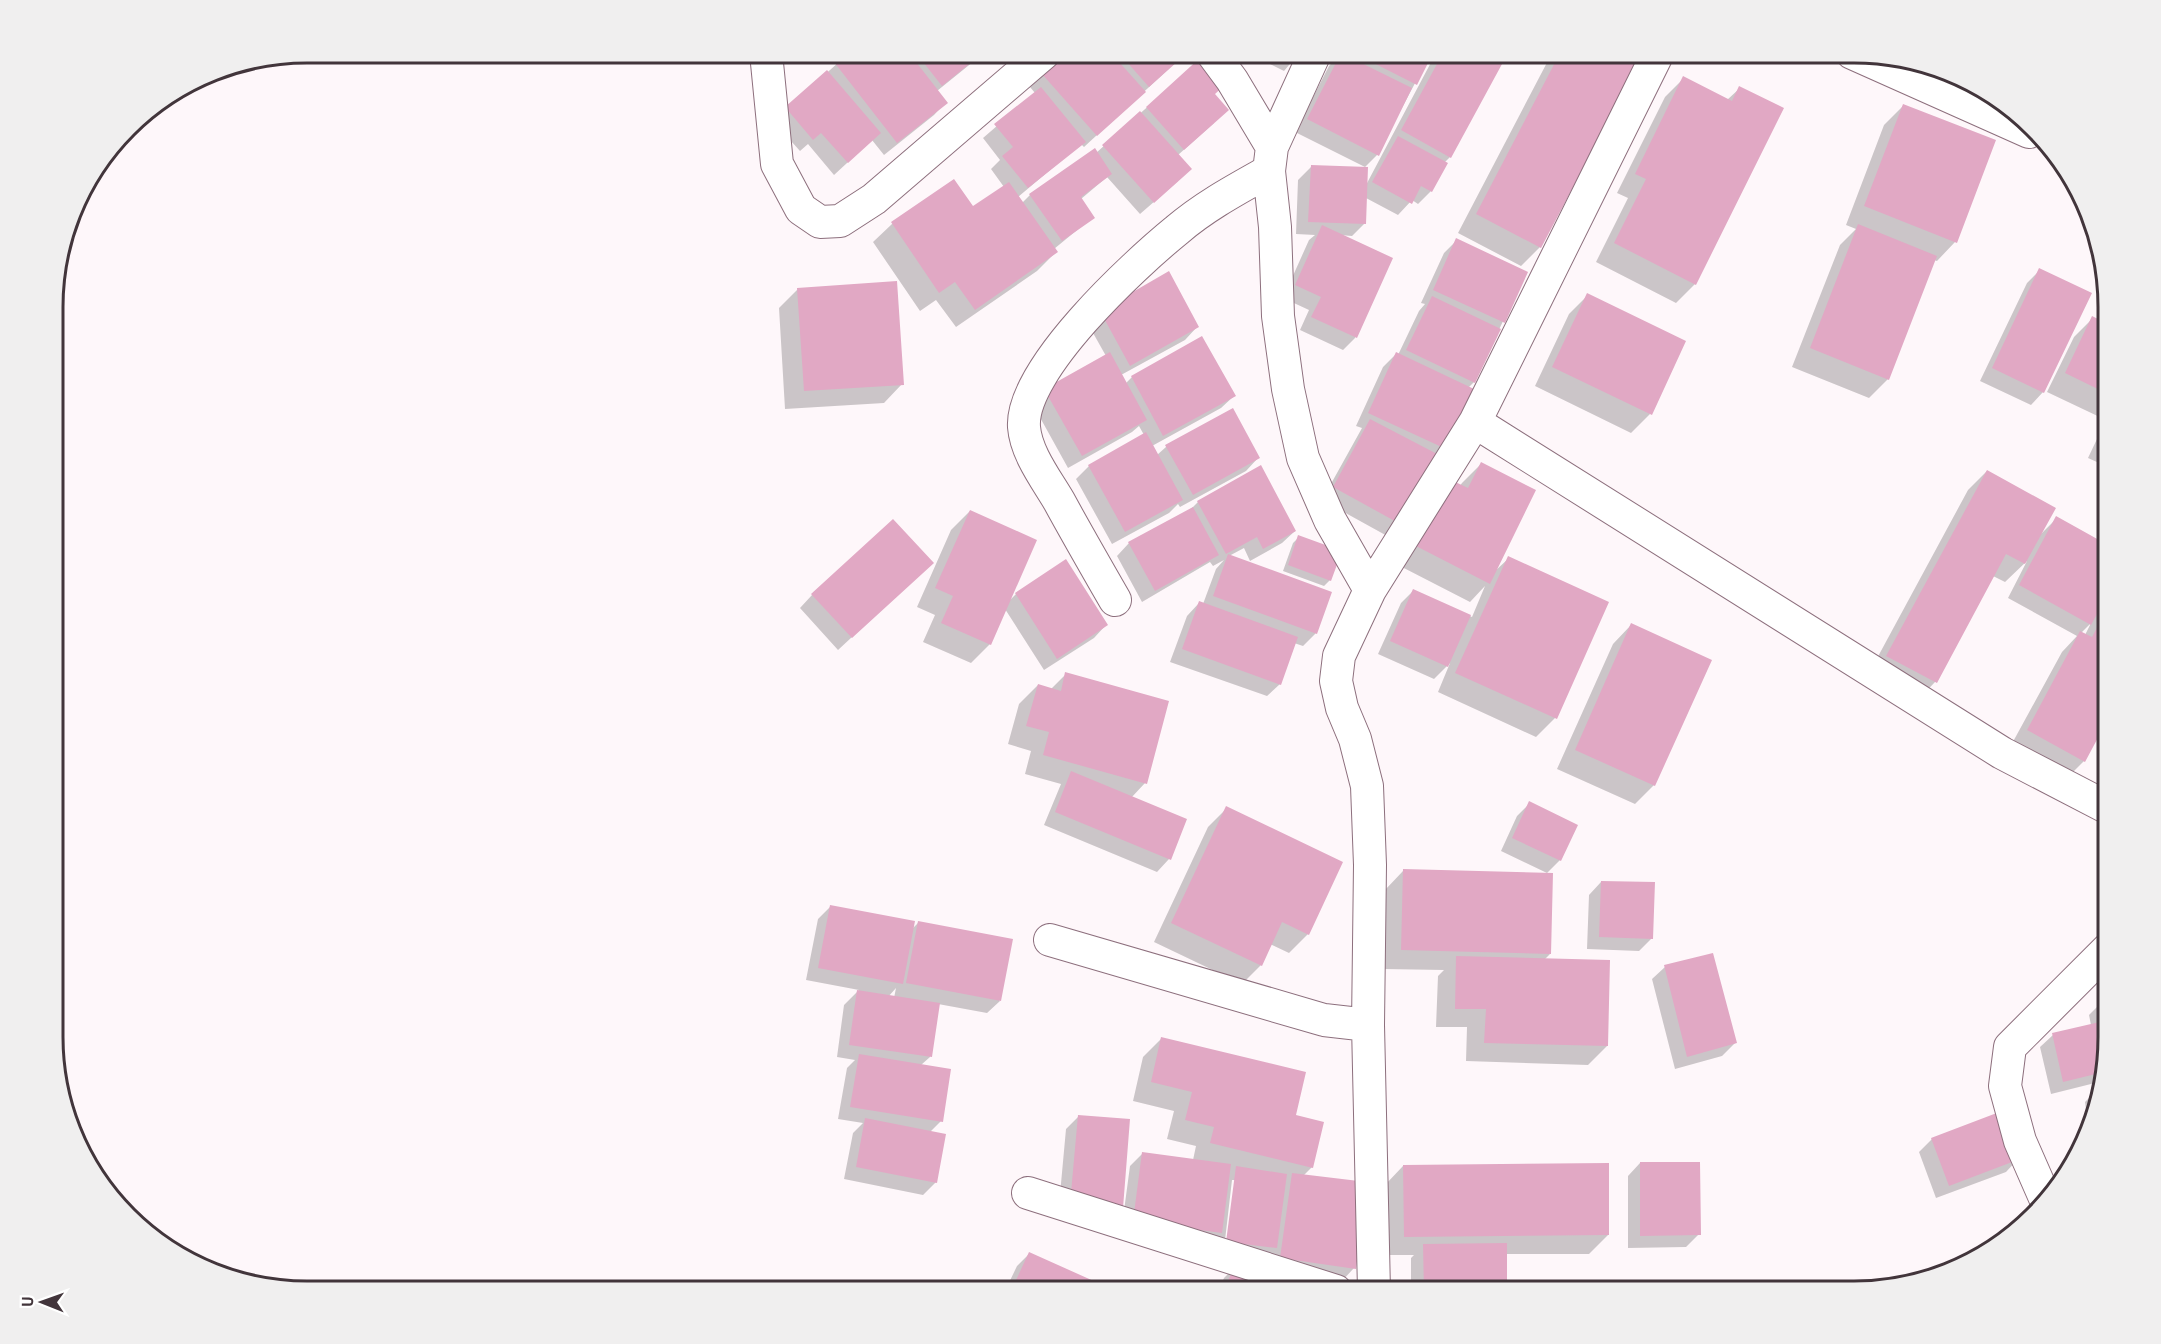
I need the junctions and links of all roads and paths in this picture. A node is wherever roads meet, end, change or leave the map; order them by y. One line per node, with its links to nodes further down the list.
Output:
1 (767, 63): 2 (street)
2 (1031, 63)
3 (1220, 63): 8 (street)
4 (1309, 63): 8 (street)
5 (1653, 63): 9 (street)
6 (1880, 65): 7 (street)
7 (2020, 127)
8 (1270, 159): 10 (street); 11 (street)
9 (1475, 422): 10 (street); 12 (street)
10 (1370, 590): 15 (street)
11 (1115, 600)
12 (2098, 802)
13 (1050, 940): 15 (street)
14 (2098, 959): 16 (street)
15 (1368, 1025): 19 (street)
16 (2043, 1192)
17 (1028, 1193): 18 (street)
18 (1305, 1281)
19 (1374, 1281)

